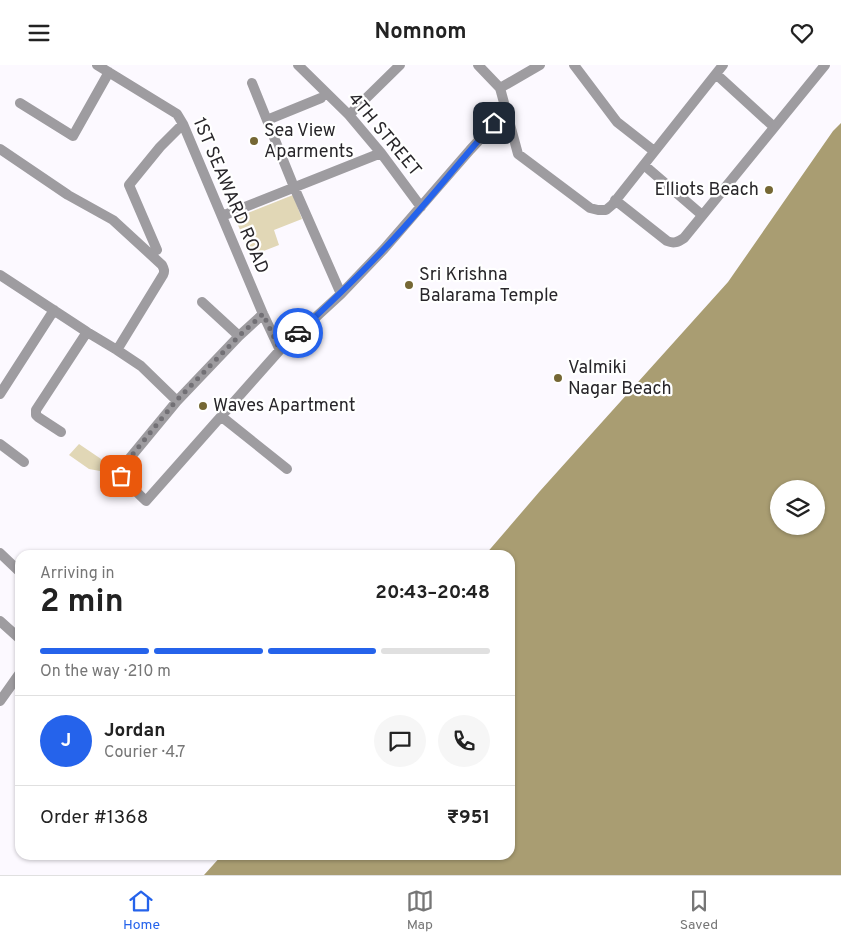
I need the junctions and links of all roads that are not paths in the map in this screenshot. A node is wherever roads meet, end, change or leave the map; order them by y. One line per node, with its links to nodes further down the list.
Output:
1 (97, 65): 9 (street, 1ST SEAWARD ROAD)
2 (298, 65): 16 (street, 4TH STREET)
3 (478, 65): 12 (street)
4 (540, 65): 12 (street)
5 (574, 65): 21 (street)
6 (723, 65): 10 (street)
7 (825, 65): 19 (street)
8 (397, 66): 16 (street)
9 (108, 72): 14 (street); 18 (street, 1ST SEAWARD ROAD)
10 (716, 74): 19 (street); 21 (street)
11 (252, 83): 17 (street)
12 (500, 88): 15 (street)
13 (321, 98): 17 (street)
14 (20, 103)
15 (507, 111): 25 (street); 26 (street)
16 (349, 115): 22 (street, 4TH STREET)
17 (267, 121): 24 (street)
18 (183, 124): 27 (street, 1ST SEAWARD ROAD); 29 (street)
19 (774, 127): 28 (street)
20 (0, 149): 37 (street)
21 (654, 151): 23 (street)
22 (381, 153): 24 (street); 26 (street, 4TH STREET)
23 (644, 165): 25 (street); 28 (street)
24 (294, 187): 27 (street); 31 (street)
25 (615, 201): 28 (street)
26 (421, 207): 31 (street)
27 (222, 215): 34 (street, 1ST SEAWARD ROAD)
28 (702, 215)
29 (157, 250)
30 (0, 275): 33 (street)
31 (341, 293): 38 (street)
32 (202, 302): 36 (street)
33 (54, 311): 35 (street); 39 (street)
34 (263, 314): 36 (street); 38 (street, 1ST SEAWARD ROAD)
35 (87, 332): 37 (street); 42 (street)
36 (239, 336): 40 (street)
37 (117, 350): 40 (street)
38 (280, 350): 41 (street)
39 (0, 394)
40 (176, 401): 41 (street)
41 (222, 417): 45 (street)
42 (61, 432)
43 (0, 444): 44 (street)
44 (24, 462)
45 (287, 469)
46 (0, 553): 47 (street)
47 (15, 567)
48 (0, 621): 49 (street)
49 (15, 634)
50 (15, 679): 51 (street)
51 (2, 695)

